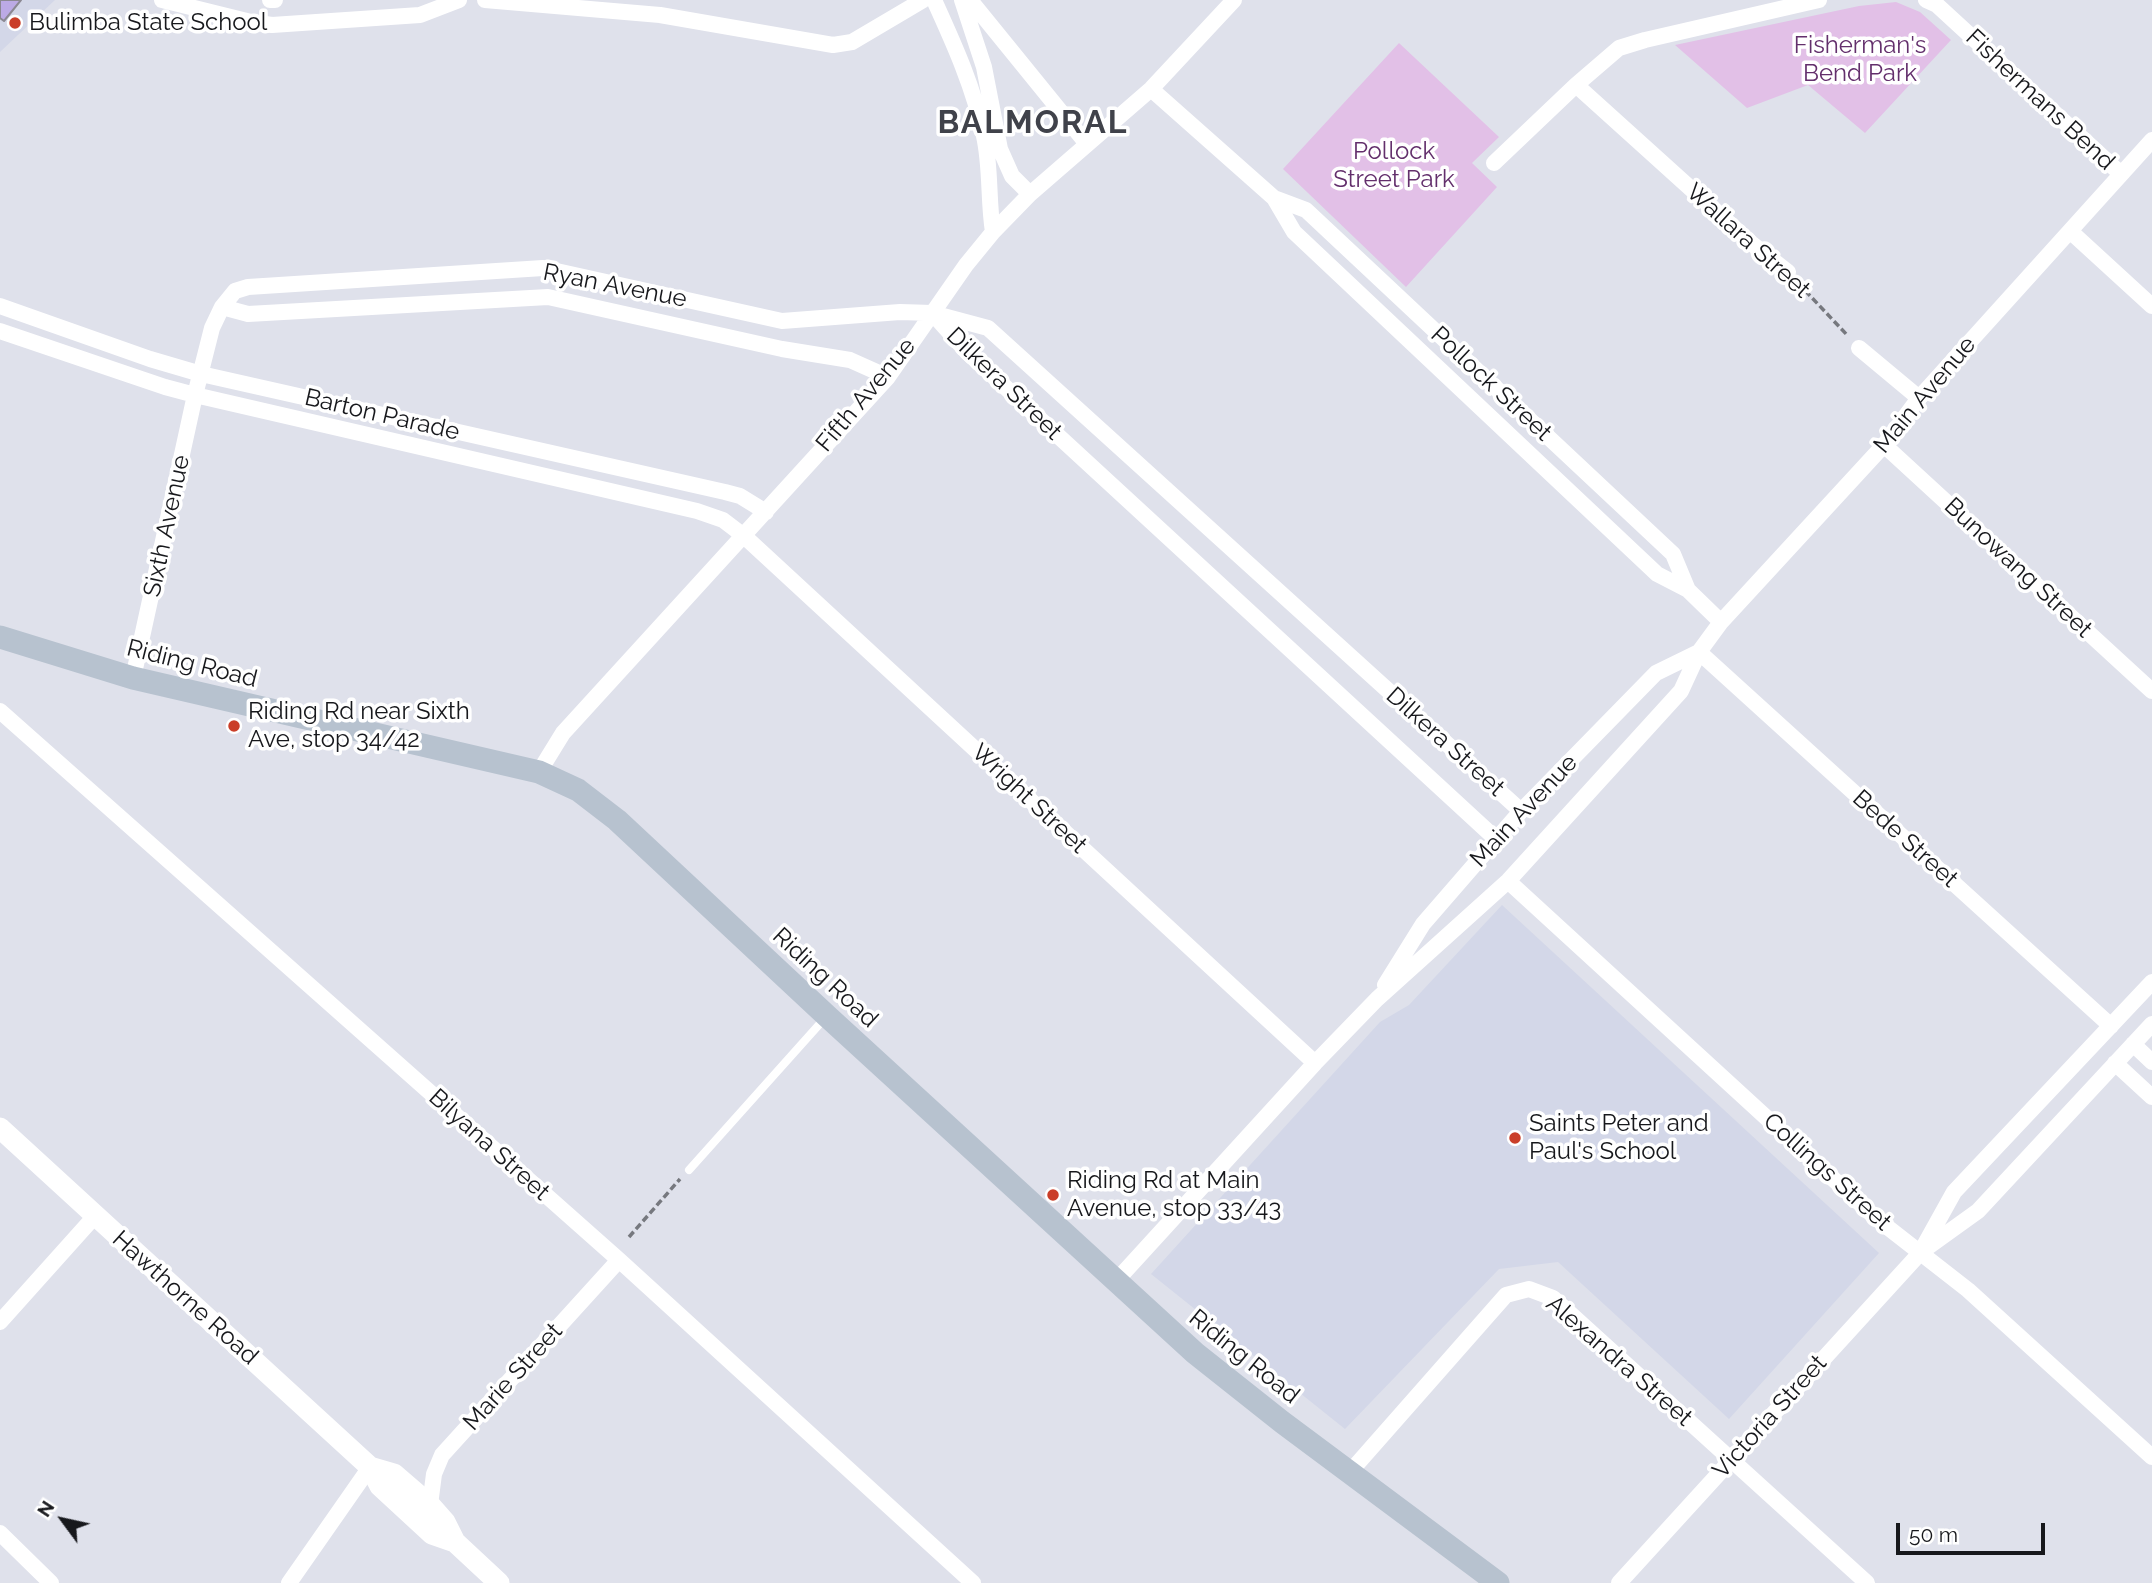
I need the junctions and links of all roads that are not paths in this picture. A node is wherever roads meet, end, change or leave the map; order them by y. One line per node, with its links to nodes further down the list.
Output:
1 (162, 0): 2 (street)
2 (459, 0)
3 (485, 0): 11 (street)
4 (923, 0): 11 (street)
5 (934, 0): 21 (street)
6 (962, 0): 18 (street)
7 (970, 0): 15 (street)
8 (1234, 0): 13 (street, Fifth Avenue)
9 (1819, 0): 12 (street)
10 (1926, 0): 17 (street, Fishermans Bend)
11 (517, 2)
12 (1576, 85): 16 (street); 22 (street, Wallara Street)
13 (1151, 89): 15 (street, Fifth Avenue); 19 (street, Pollock Street)
14 (2152, 140): 17 (street, Main Avenue)
15 (1087, 144): 18 (street, Fifth Avenue)
16 (1494, 163)
17 (2121, 174): 20 (street, Main Avenue)
18 (1030, 194): 21 (street, Fifth Avenue)
19 (1274, 198): 36 (street, Pollock Street); 36 (street, Pollock Street)
20 (2070, 231): 24 (street); 32 (street, Main Avenue)
21 (993, 232): 26 (street, Fifth Avenue)
22 (1788, 272)
23 (0, 306): 29 (street, Barton Parade)
24 (2152, 306)
25 (222, 307): 26 (street, Ryan Avenue); 29 (street); 30 (street, Ryan Avenue)
26 (932, 313): 30 (street, Fifth Avenue); 44 (street, Dilkera Street); 45 (street, Dilkera Street)
27 (0, 331): 31 (street, Barton Parade)
28 (1859, 348): 32 (street)
29 (201, 374): 31 (street, Sixth Avenue); 34 (street, Barton Parade)
30 (888, 377): 34 (street, Fifth Avenue)
31 (195, 395): 35 (street, Barton Parade); 40 (street, Sixth Avenue)
32 (1919, 398): 33 (street, Main Avenue)
33 (1884, 445): 37 (street, Main Avenue); 41 (street, Bunowang Street)
34 (766, 512): 35 (street, Fifth Avenue)
35 (744, 536): 43 (street, Fifth Avenue); 54 (street, Wright Street)
36 (1688, 590): 37 (street, Pollock Street)
37 (1721, 622): 39 (street, Main Avenue)
38 (0, 637): 40 (main road, Riding Road)
39 (1699, 652): 44 (street, Main Avenue); 46 (street, Main Avenue); 51 (street, Bede Street)
40 (133, 678): 43 (main road, Riding Road)
41 (2152, 691)
42 (0, 712): 61 (street, Bilyana Street)
43 (539, 772): 49 (main road, Riding Road)
44 (1521, 811): 45 (street, Main Avenue)
45 (1496, 839): 48 (street, Main Avenue)
46 (1508, 881): 48 (street, Main Avenue); 60 (street, Collings Street)
47 (2152, 982): 51 (street, Victoria Street)
48 (1377, 999): 54 (street, Main Avenue)
49 (827, 1016): 58 (lane); 62 (main road, Riding Road)
50 (2152, 1024): 52 (street, Victoria Street)
51 (2111, 1026): 60 (street, Victoria Street)
52 (2133, 1044): 53 (street); 55 (street, Victoria Street)
53 (2152, 1062)
54 (1315, 1063): 62 (street, Main Avenue)
55 (2115, 1063): 56 (street); 60 (street, Victoria Street)
56 (2152, 1097)
57 (0, 1128): 59 (street, Hawthorne Road)
58 (689, 1170)
59 (95, 1216): 63 (street); 66 (street, Hawthorne Road)
60 (1921, 1252): 64 (street, Collings Street); 65 (street, Victoria Street)
61 (619, 1260): 68 (street, Marie Street); 74 (street, Bilyana Street)
62 (1116, 1281): 67 (main road, Riding Road)
63 (0, 1322)
64 (2152, 1457)
65 (1732, 1459): 67 (street, Alexandra Street); 76 (street, Victoria Street); 77 (street, Alexandra Street)
66 (370, 1467): 68 (street, Hawthorne Road); 70 (street, Hawthorne Road); 72 (street)
67 (1350, 1472): 75 (main road, Riding Road)
68 (430, 1505): 70 (street, Hawthorne Road)
69 (0, 1533): 71 (street)
70 (455, 1542): 73 (street, Hawthorne Road)
71 (51, 1583)
72 (289, 1583)
73 (499, 1583)
74 (973, 1583)
75 (1499, 1583)
76 (1619, 1583)
77 (1867, 1583)

